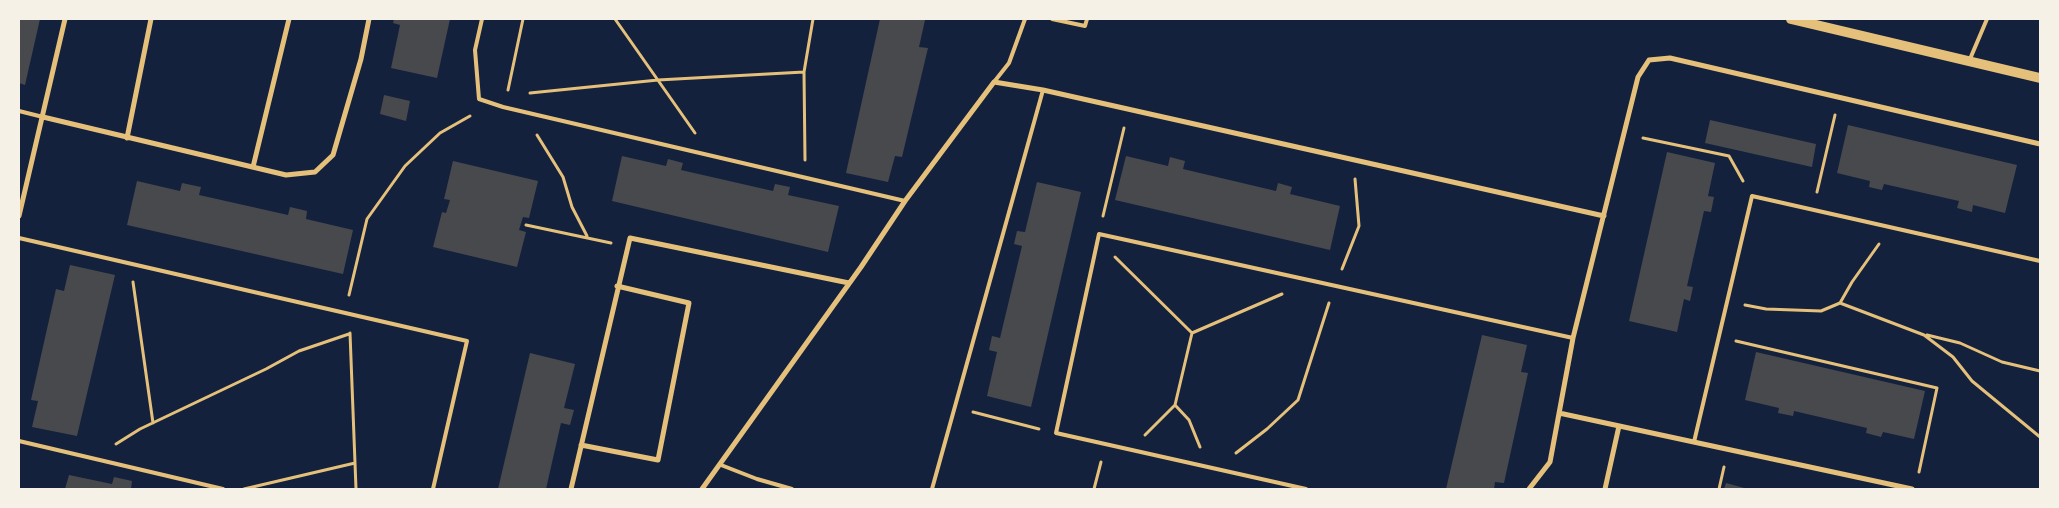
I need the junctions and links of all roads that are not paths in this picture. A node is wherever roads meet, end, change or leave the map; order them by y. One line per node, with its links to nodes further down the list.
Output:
1 (65, 19): 16 (street)
2 (151, 19): 17 (street)
3 (289, 19): 19 (street)
4 (369, 19): 19 (street)
5 (482, 19): 20 (lane)
6 (1025, 19): 13 (lane)
7 (1052, 19): 8 (lane)
8 (1087, 19)
9 (1791, 19): 11 (main road)
10 (1987, 19): 11 (lane)
11 (1970, 61): 12 (main road)
12 (2040, 78)
13 (994, 82): 14 (street); 20 (street)
14 (1043, 90): 22 (street); 39 (lane)
15 (19, 111): 16 (lane)
16 (43, 117): 17 (street); 21 (street)
17 (126, 138): 19 (street)
18 (2040, 144): 22 (street)
19 (253, 167)
20 (905, 202): 25 (street)
21 (19, 216)
22 (1604, 216): 27 (street)
23 (19, 238): 35 (lane)
24 (2040, 261): 31 (lane)
25 (849, 283): 26 (street); 33 (street)
26 (618, 286): 32 (street); 32 (street)
27 (1573, 338): 28 (street); 40 (lane)
28 (1559, 413): 29 (street); 41 (street)
29 (1619, 426): 31 (street); 42 (street)
30 (19, 441): 34 (lane)
31 (1694, 442): 43 (street)
32 (581, 445): 36 (street)
33 (721, 464): 37 (street); 38 (lane)
34 (223, 489)
35 (433, 489)
36 (571, 489)
37 (702, 489)
38 (792, 489)
39 (932, 489)
40 (1306, 489)
41 (1529, 489)
42 (1605, 489)
43 (1912, 489)

